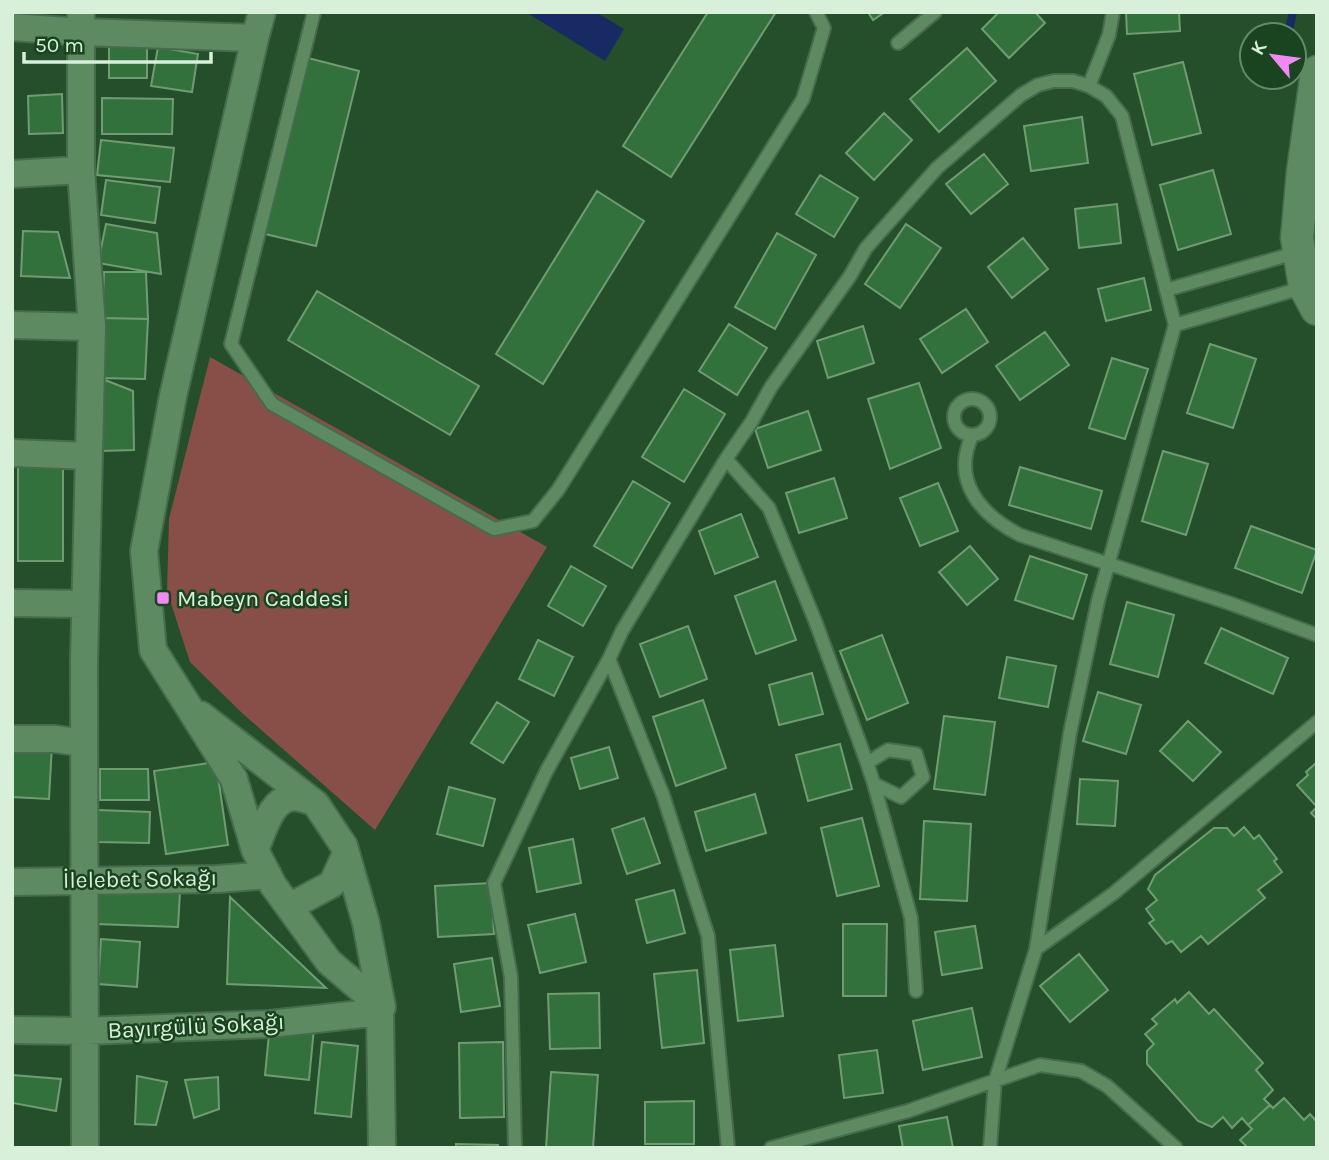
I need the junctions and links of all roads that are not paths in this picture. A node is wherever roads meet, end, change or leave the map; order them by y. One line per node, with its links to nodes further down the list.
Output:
1 (262, 12): 8 (street)
2 (314, 12): 3 (lane)
3 (816, 12)
4 (935, 12): 9 (lane)
5 (1113, 12): 11 (lane)
6 (81, 22): 7 (street); 8 (street); 12 (street)
7 (12, 27)
8 (255, 38): 30 (street)
9 (898, 43)
10 (1317, 72): 15 (street)
11 (1089, 86): 16 (lane); 24 (lane)
12 (81, 170): 13 (street); 20 (street)
13 (12, 174)
14 (1317, 202): 15 (street)
15 (1298, 245): 16 (lane); 17 (street)
16 (1166, 290): 19 (lane)
17 (1311, 298): 19 (lane)
18 (12, 325): 20 (street)
19 (1175, 325): 25 (lane)
20 (92, 327): 23 (street)
21 (972, 436): 25 (lane)
22 (12, 453): 23 (street)
23 (89, 456): 27 (street)
24 (726, 459): 29 (lane); 34 (lane)
25 (1109, 564): 28 (lane); 43 (lane)
26 (12, 603): 27 (street)
27 (85, 604): 33 (street)
28 (1317, 635)
29 (609, 659): 51 (lane); 52 (lane)
30 (189, 706): 36 (street); 37 (street)
31 (1317, 722): 43 (lane)
32 (12, 739): 33 (street)
33 (84, 743): 40 (street)
34 (867, 763): 35 (lane); 35 (lane)
35 (874, 784): 44 (lane)
36 (313, 802): 37 (street); 38 (street)
37 (256, 850): 39 (street)
38 (346, 854): 42 (street); 45 (street)
39 (268, 875): 40 (street, İlelebet Sokağı); 42 (street)
40 (84, 881): 41 (street, İlelebet Sokağı); 47 (street)
41 (12, 882)
42 (289, 906): 45 (street)
43 (1036, 948): 48 (lane)
44 (916, 991)
45 (381, 1010): 47 (street, Bayırgülü Sokağı); 50 (street)
46 (12, 1030): 47 (street, Bayırgülü Sokağı)
47 (85, 1031): 49 (street)
48 (995, 1081): 53 (lane); 54 (lane); 55 (lane)
49 (85, 1148)
50 (382, 1148)
51 (515, 1148)
52 (728, 1148)
53 (771, 1148)
54 (990, 1148)
55 (1176, 1148)

